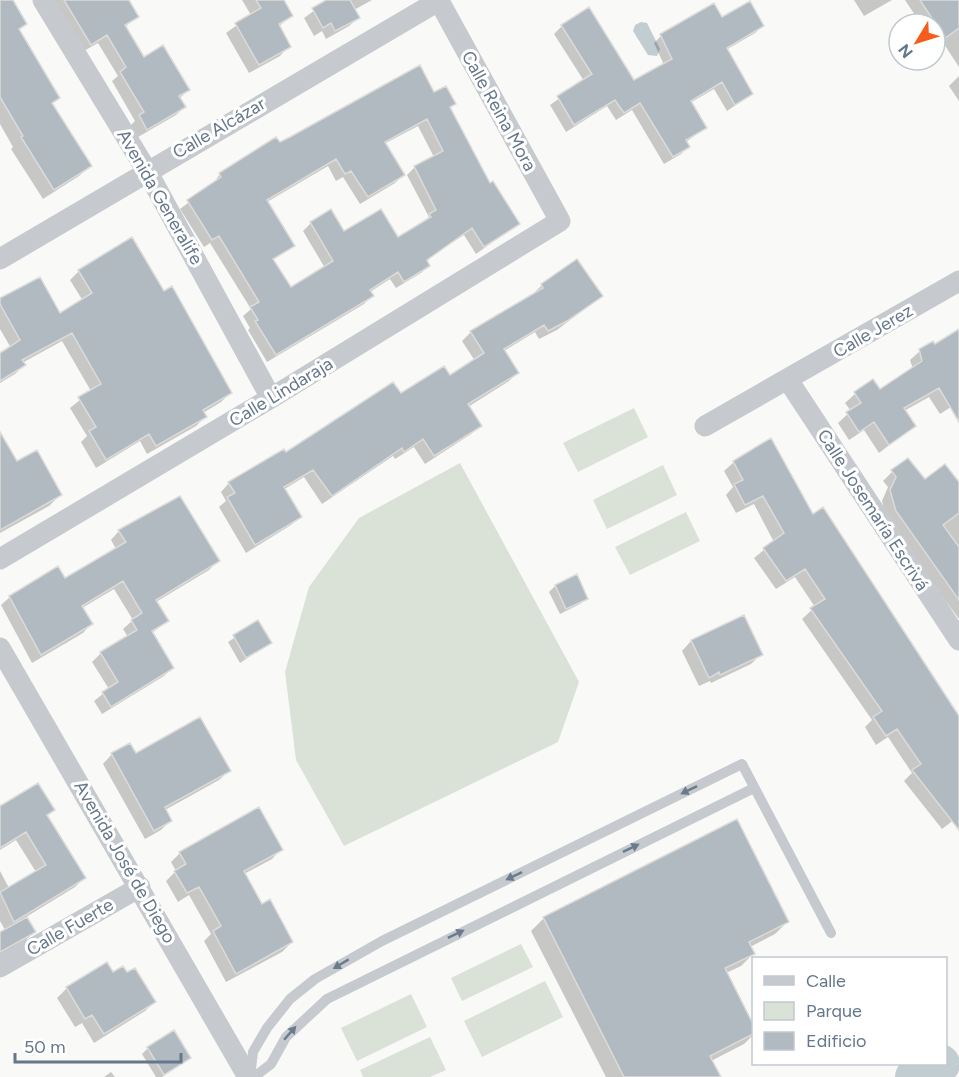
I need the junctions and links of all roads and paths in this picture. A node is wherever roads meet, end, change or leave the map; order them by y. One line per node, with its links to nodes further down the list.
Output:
1 (43, 0): 3 (street, Avenida Generalife)
2 (439, 0): 3 (street, Calle Alcázar); 4 (street, Calle Reina Mora)
3 (147, 171): 5 (street, Calle Alcázar); 8 (street, Avenida Generalife)
4 (560, 221): 8 (street, Calle Lindaraja)
5 (0, 258)
6 (959, 281): 7 (street, Calle Jerez)
7 (788, 380): 9 (street, Calle Jerez); 11 (street, Calle Josemaría Escrivá)
8 (271, 398): 10 (street, Calle Lindaraja)
9 (705, 426)
10 (0, 559)
11 (959, 640)
12 (0, 648): 14 (street, Avenida José de Diego)
13 (754, 788): 15 (lane); 17 (lane, one-way to 13); 17 (lane, one-way to 17)
14 (140, 887): 16 (street, Calle Fuerte); 17 (street, Avenida José de Diego)
15 (831, 933)
16 (0, 967)
17 (250, 1077)

